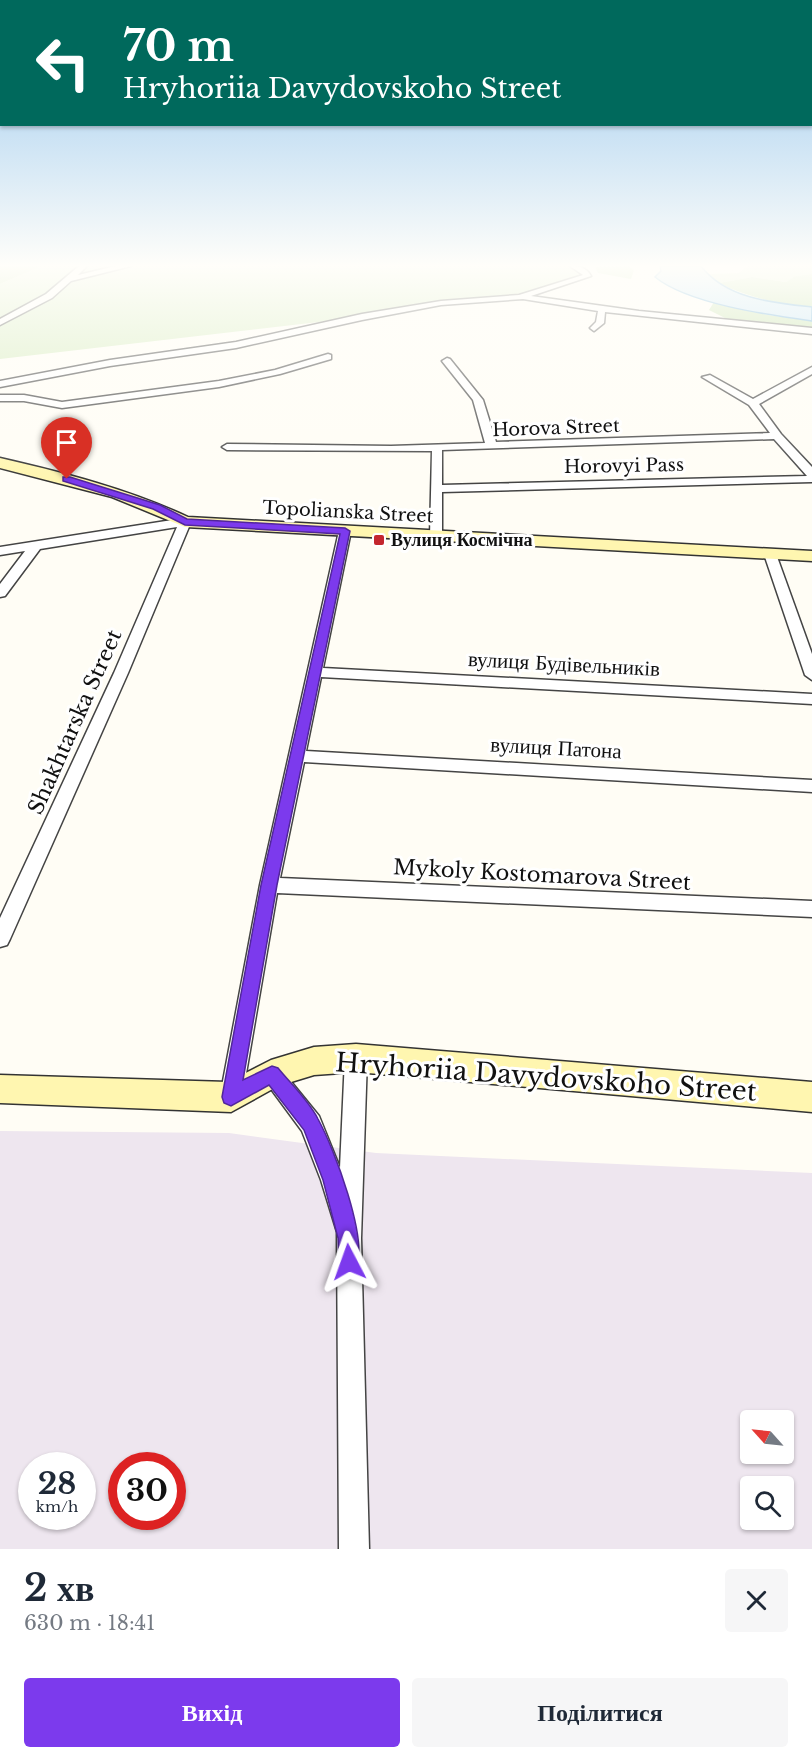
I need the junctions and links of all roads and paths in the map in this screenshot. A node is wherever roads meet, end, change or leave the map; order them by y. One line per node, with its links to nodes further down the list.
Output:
1 (266, 338): 6 (street)
2 (328, 357): 7 (street)
3 (447, 361): 11 (street)
4 (812, 370): 8 (street)
5 (706, 376): 8 (street)
6 (0, 384)
7 (0, 398)
8 (753, 403): 9 (street)
9 (777, 436): 11 (street, Horova Street); 14 (street)
10 (227, 447): 12 (street, Horova Street)
11 (492, 447): 12 (street, Horova Street)
12 (437, 448): 16 (street)
13 (0, 463): 17 (street, Topolianska Street)
14 (812, 474)
15 (812, 479): 16 (street, Horovyi Pass)
16 (437, 489): 19 (street)
17 (185, 522): 18 (street, Topolianska Street); 20 (street); 34 (street, Shakhtarska Street)
18 (345, 531): 19 (street, Topolianska Street); 27 (street)
19 (436, 536): 22 (street, Topolianska Street)
20 (36, 545): 21 (street); 24 (street)
21 (0, 551)
22 (770, 555): 23 (street, Topolianska Street); 25 (street)
23 (812, 556)
24 (0, 593)
25 (795, 626): 26 (street); 28 (street)
26 (812, 627)
27 (313, 672): 29 (street, вулиця Будівельників); 30 (street)
28 (812, 675)
29 (812, 699)
30 (298, 756): 31 (street, вулиця Патона); 32 (street)
31 (812, 786)
32 (269, 885): 33 (street, Mykoly Kostomarova Street); 38 (street)
33 (812, 909)
34 (0, 939)
35 (356, 1058): 36 (street, Hryhoriia Davydovskoho Street); 39 (street, Hryhoriia Davydovskoho Street); 40 (street)
36 (272, 1074): 38 (street, Hryhoriia Davydovskoho Street); 40 (street)
37 (0, 1089): 38 (street)
38 (231, 1097)
39 (812, 1097)
40 (349, 1238): 41 (street)
41 (354, 1549)

